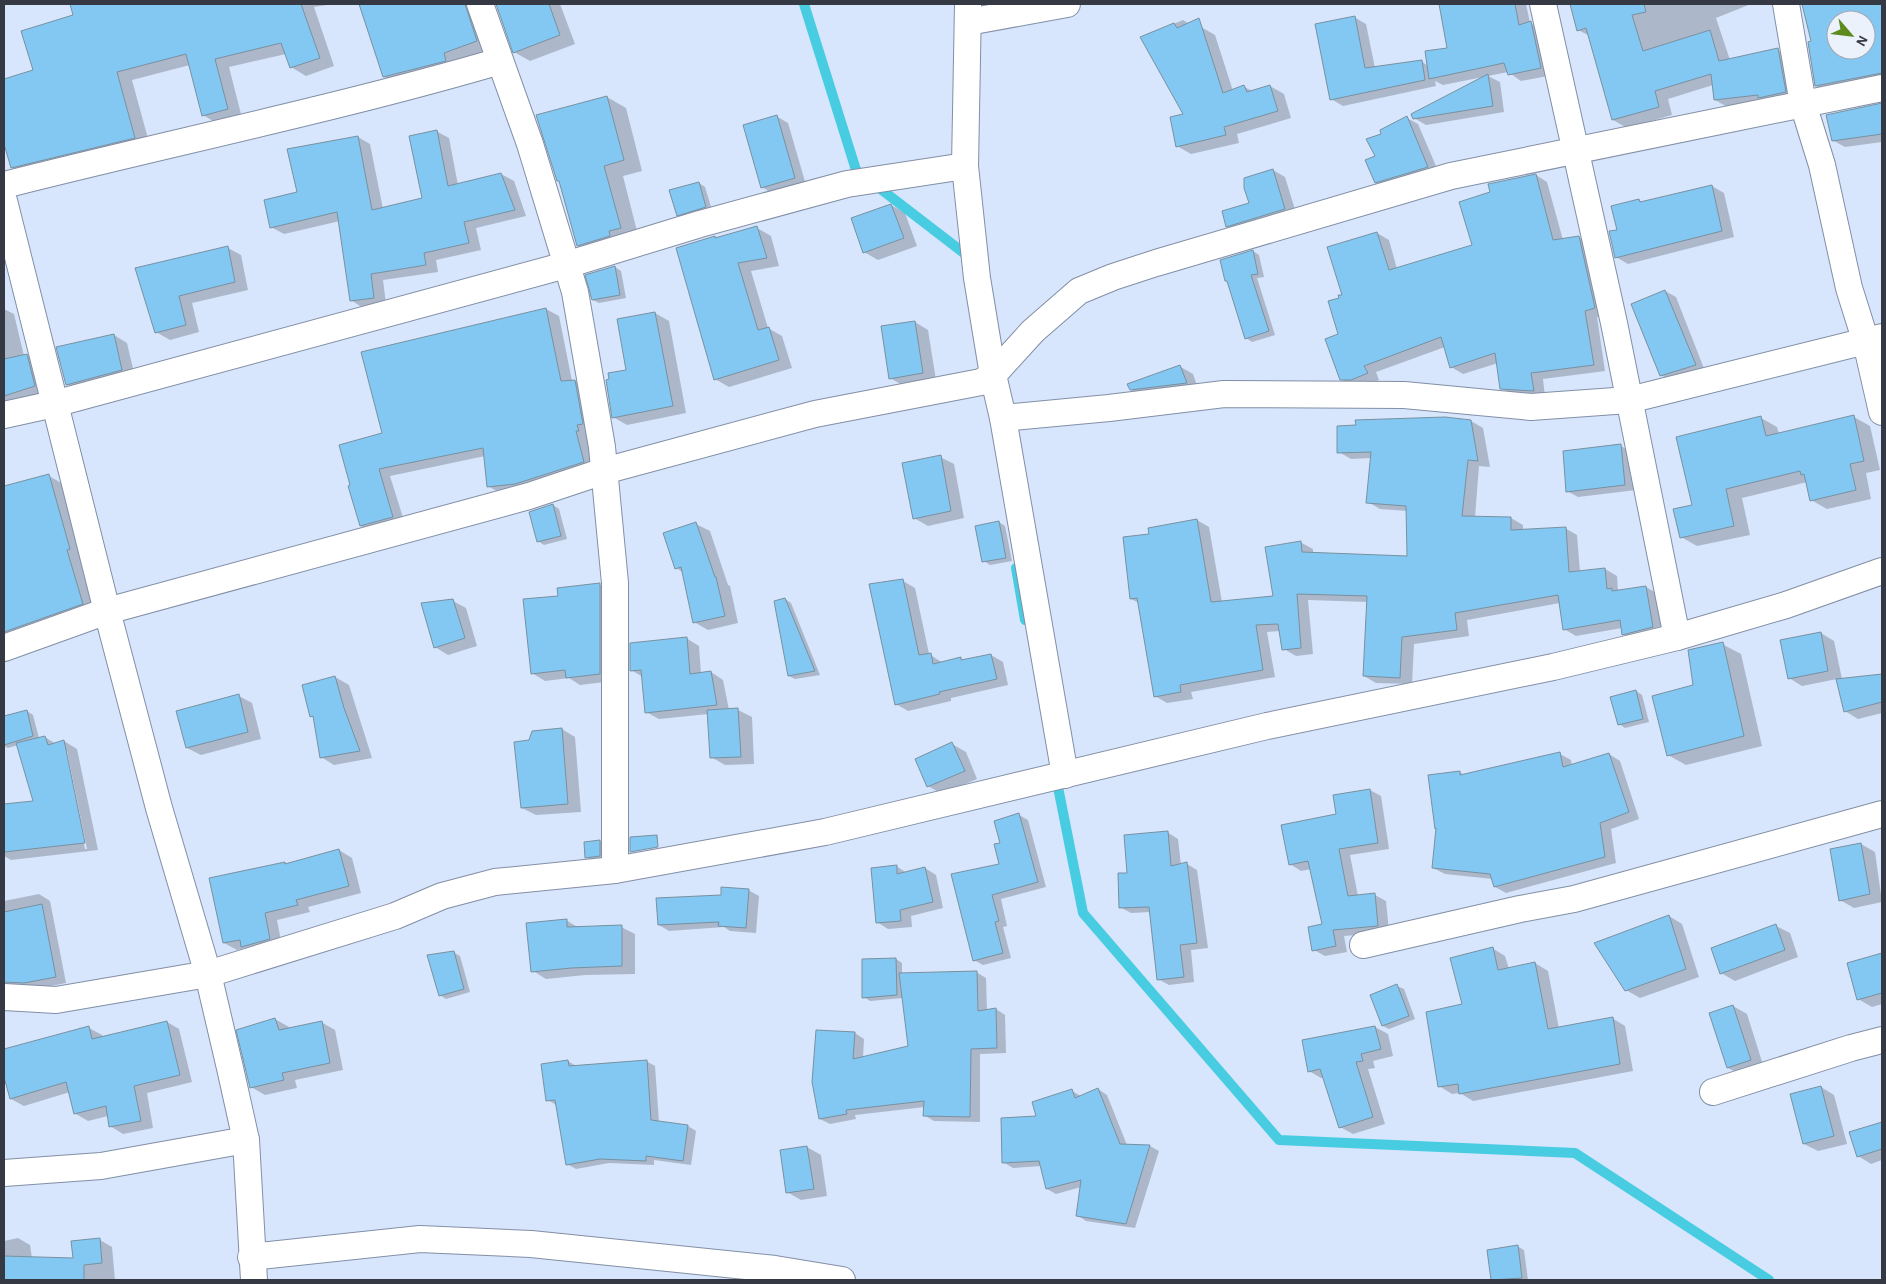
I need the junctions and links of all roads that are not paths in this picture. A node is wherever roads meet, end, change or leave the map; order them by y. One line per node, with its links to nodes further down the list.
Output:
1 (480, 4): 6 (street)
2 (1067, 4): 5 (street)
3 (1543, 4): 9 (street)
4 (1786, 4): 8 (street)
5 (968, 13): 10 (street)
6 (500, 61): 11 (street); 13 (street)
7 (1882, 88): 8 (street)
8 (1802, 104): 9 (street); 14 (street)
9 (1575, 151): 15 (street); 16 (street)
10 (965, 166): 13 (street); 15 (street)
11 (4, 186)
12 (4, 201): 17 (street)
13 (566, 265): 17 (street); 21 (street)
14 (1874, 340): 16 (street); 18 (street)
15 (994, 375): 20 (street); 21 (street)
16 (1630, 400): 20 (street); 24 (street)
17 (54, 404): 19 (street); 23 (street)
18 (1882, 412)
19 (4, 415)
20 (1004, 418): 26 (street)
21 (604, 471): 23 (street); 28 (street)
22 (1882, 571): 24 (street)
23 (107, 611): 25 (street); 30 (street)
24 (1677, 637): 26 (street)
25 (4, 648)
26 (1065, 775): 28 (street)
27 (1882, 814): 29 (street)
28 (616, 870): 30 (street)
29 (1363, 945)
30 (208, 974): 31 (street); 34 (street)
31 (4, 997)
32 (1882, 1040): 33 (street)
33 (1713, 1092)
34 (246, 1140): 35 (street); 36 (street)
35 (4, 1173)
36 (253, 1268): 37 (street)
37 (776, 1275): 38 (street)
38 (842, 1280)

